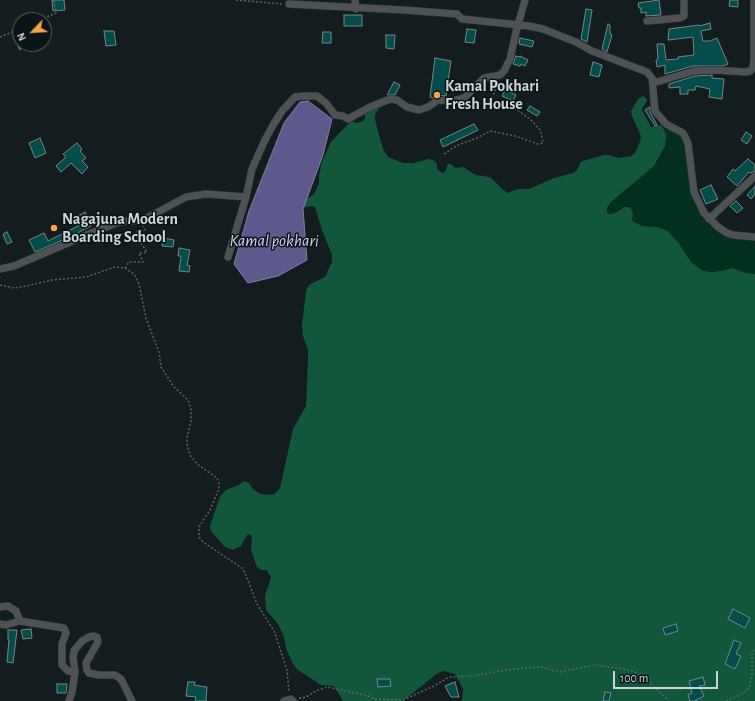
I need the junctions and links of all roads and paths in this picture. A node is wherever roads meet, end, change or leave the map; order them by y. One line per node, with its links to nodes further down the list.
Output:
1 (54, 0): 9 (path)
2 (236, 0): 7 (path)
3 (355, 0): 8 (street)
4 (525, 0): 11 (street)
5 (684, 0): 10 (street)
6 (754, 0): 15 (street)
7 (289, 4): 8 (street)
8 (356, 9): 11 (street)
9 (52, 15)
10 (647, 21)
11 (519, 26): 15 (street); 18 (street)
12 (12, 32): 13 (path)
13 (0, 37)
14 (498, 82): 16 (path)
15 (653, 83): 19 (street)
16 (444, 154)
17 (755, 176): 19 (street)
18 (246, 197): 20 (street); 22 (street)
19 (709, 219): 21 (street)
20 (143, 220): 23 (path); 24 (street)
21 (755, 237)
22 (228, 257)
23 (125, 268): 25 (path); 31 (path)
24 (0, 269)
25 (0, 285)
26 (0, 607): 27 (street)
27 (20, 621): 28 (street); 30 (street)
28 (0, 624)
29 (755, 649): 35 (path)
30 (75, 672): 32 (street); 33 (street)
31 (290, 700): 34 (path)
32 (69, 701)
33 (132, 701)
34 (669, 701)
35 (726, 701)

